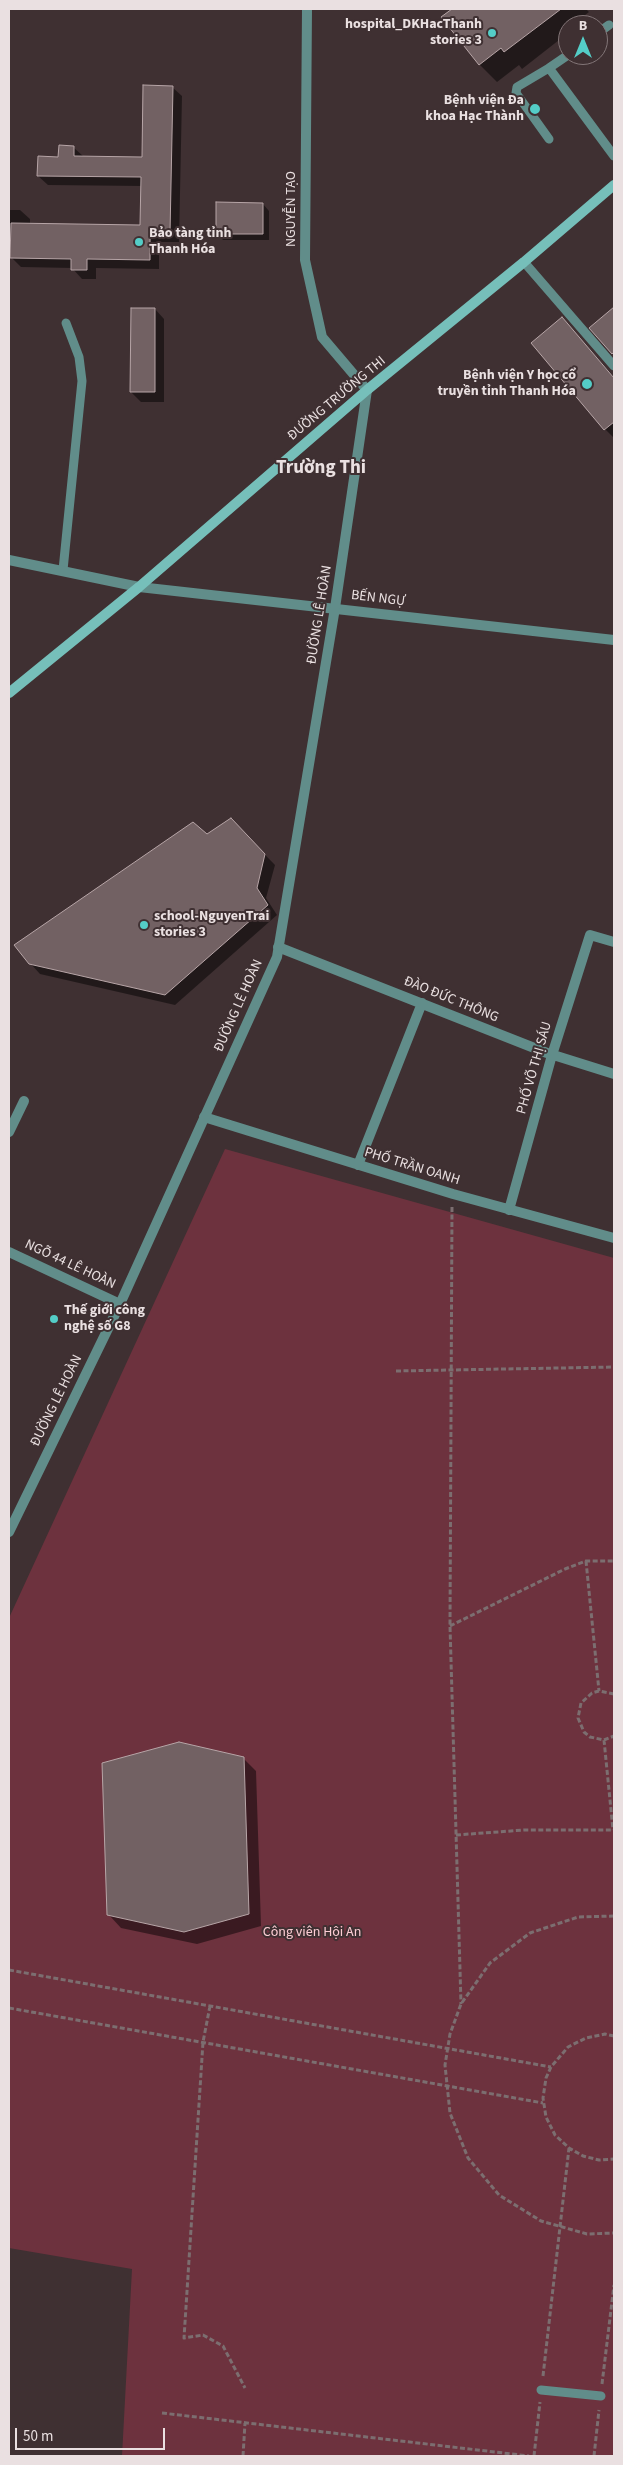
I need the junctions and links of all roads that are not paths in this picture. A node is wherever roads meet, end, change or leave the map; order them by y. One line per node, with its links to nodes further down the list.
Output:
1 (307, 9): 10 (street, NGUYỄN TẠO)
2 (558, 62): 3 (lane)
3 (550, 68): 4 (lane); 5 (lane)
4 (549, 139)
5 (614, 156)
6 (614, 184): 7 (main road, ĐƯỜNG TRƯỜNG THI)
7 (524, 262): 9 (lane); 10 (main road, ĐƯỜNG TRƯỜNG THI)
8 (66, 323): 12 (lane)
9 (614, 366)
10 (367, 390): 13 (main road, ĐƯỜNG TRƯỜNG THI); 14 (street, ĐƯỜNG LÊ HOÀN)
11 (9, 560): 12 (street, BẾN NGỰ)
12 (63, 570): 13 (street, BẾN NGỰ)
13 (139, 587): 14 (street, BẾN NGỰ); 16 (main road, ĐƯỜNG TRƯỜNG THI)
14 (335, 608): 15 (street, BẾN NGỰ); 18 (street, ĐƯỜNG LÊ HOÀN)
15 (614, 640)
16 (9, 693)
17 (614, 942): 20 (street, PHỐ VÕ THỊ SÁU)
18 (278, 947): 19 (street, ĐÀO ĐỨC THÔNG); 23 (street, ĐƯỜNG LÊ HOÀN)
19 (422, 1003): 20 (street, ĐÀO ĐỨC THÔNG); 25 (street)
20 (552, 1054): 21 (street, ĐÀO ĐỨC THÔNG); 26 (street, PHỐ VÕ THỊ SÁU)
21 (614, 1074)
22 (24, 1101): 24 (street)
23 (204, 1117): 25 (street, PHỐ TRẦN OANH); 29 (street, ĐƯỜNG LÊ HOÀN)
24 (9, 1132)
25 (358, 1165): 26 (street, PHỐ TRẦN OANH)
26 (509, 1210): 27 (street, PHỐ TRẦN OANH)
27 (614, 1238)
28 (9, 1252): 29 (street, NGÕ 44 LÊ HOÀN)
29 (120, 1304): 30 (street, ĐƯỜNG LÊ HOÀN)
30 (9, 1532)
31 (541, 2390): 32 (lane)
32 (601, 2396)

